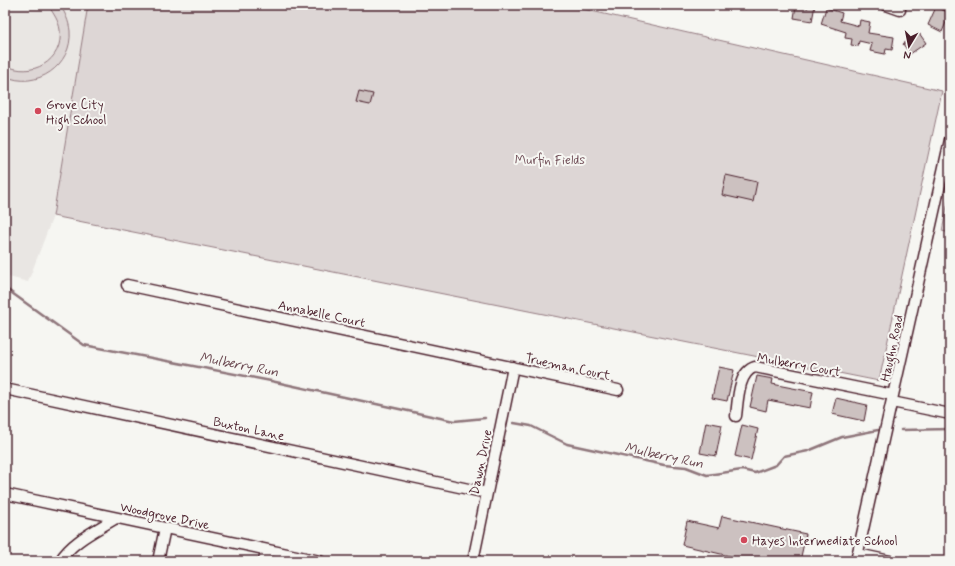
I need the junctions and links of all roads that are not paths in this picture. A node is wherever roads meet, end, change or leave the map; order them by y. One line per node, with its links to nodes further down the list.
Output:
1 (886, 5): 2 (street)
2 (900, 10)
3 (950, 140): 8 (street, Haughn Road)
4 (127, 285): 5 (street, Annabelle Court)
5 (513, 367): 7 (street, Trueman Court); 11 (street, Dawn Drive)
6 (5, 389): 11 (street, Buxton Lane)
7 (618, 390)
8 (893, 398): 9 (street); 10 (street, Mulberry Court); 16 (street, Haughn Road)
9 (950, 414)
10 (736, 416)
11 (487, 493): 21 (street, Dawn Drive)
12 (5, 494): 13 (street, Woodgrove Drive)
13 (116, 518): 14 (street, Woodgrove Drive); 17 (street)
14 (165, 528): 15 (street, Woodgrove Drive); 18 (street)
15 (266, 550): 19 (street); 20 (street, Woodgrove Drive)
16 (857, 557): 22 (street)
17 (60, 561)
18 (158, 561)
19 (264, 561)
20 (316, 561)
21 (473, 561)
22 (890, 561)

